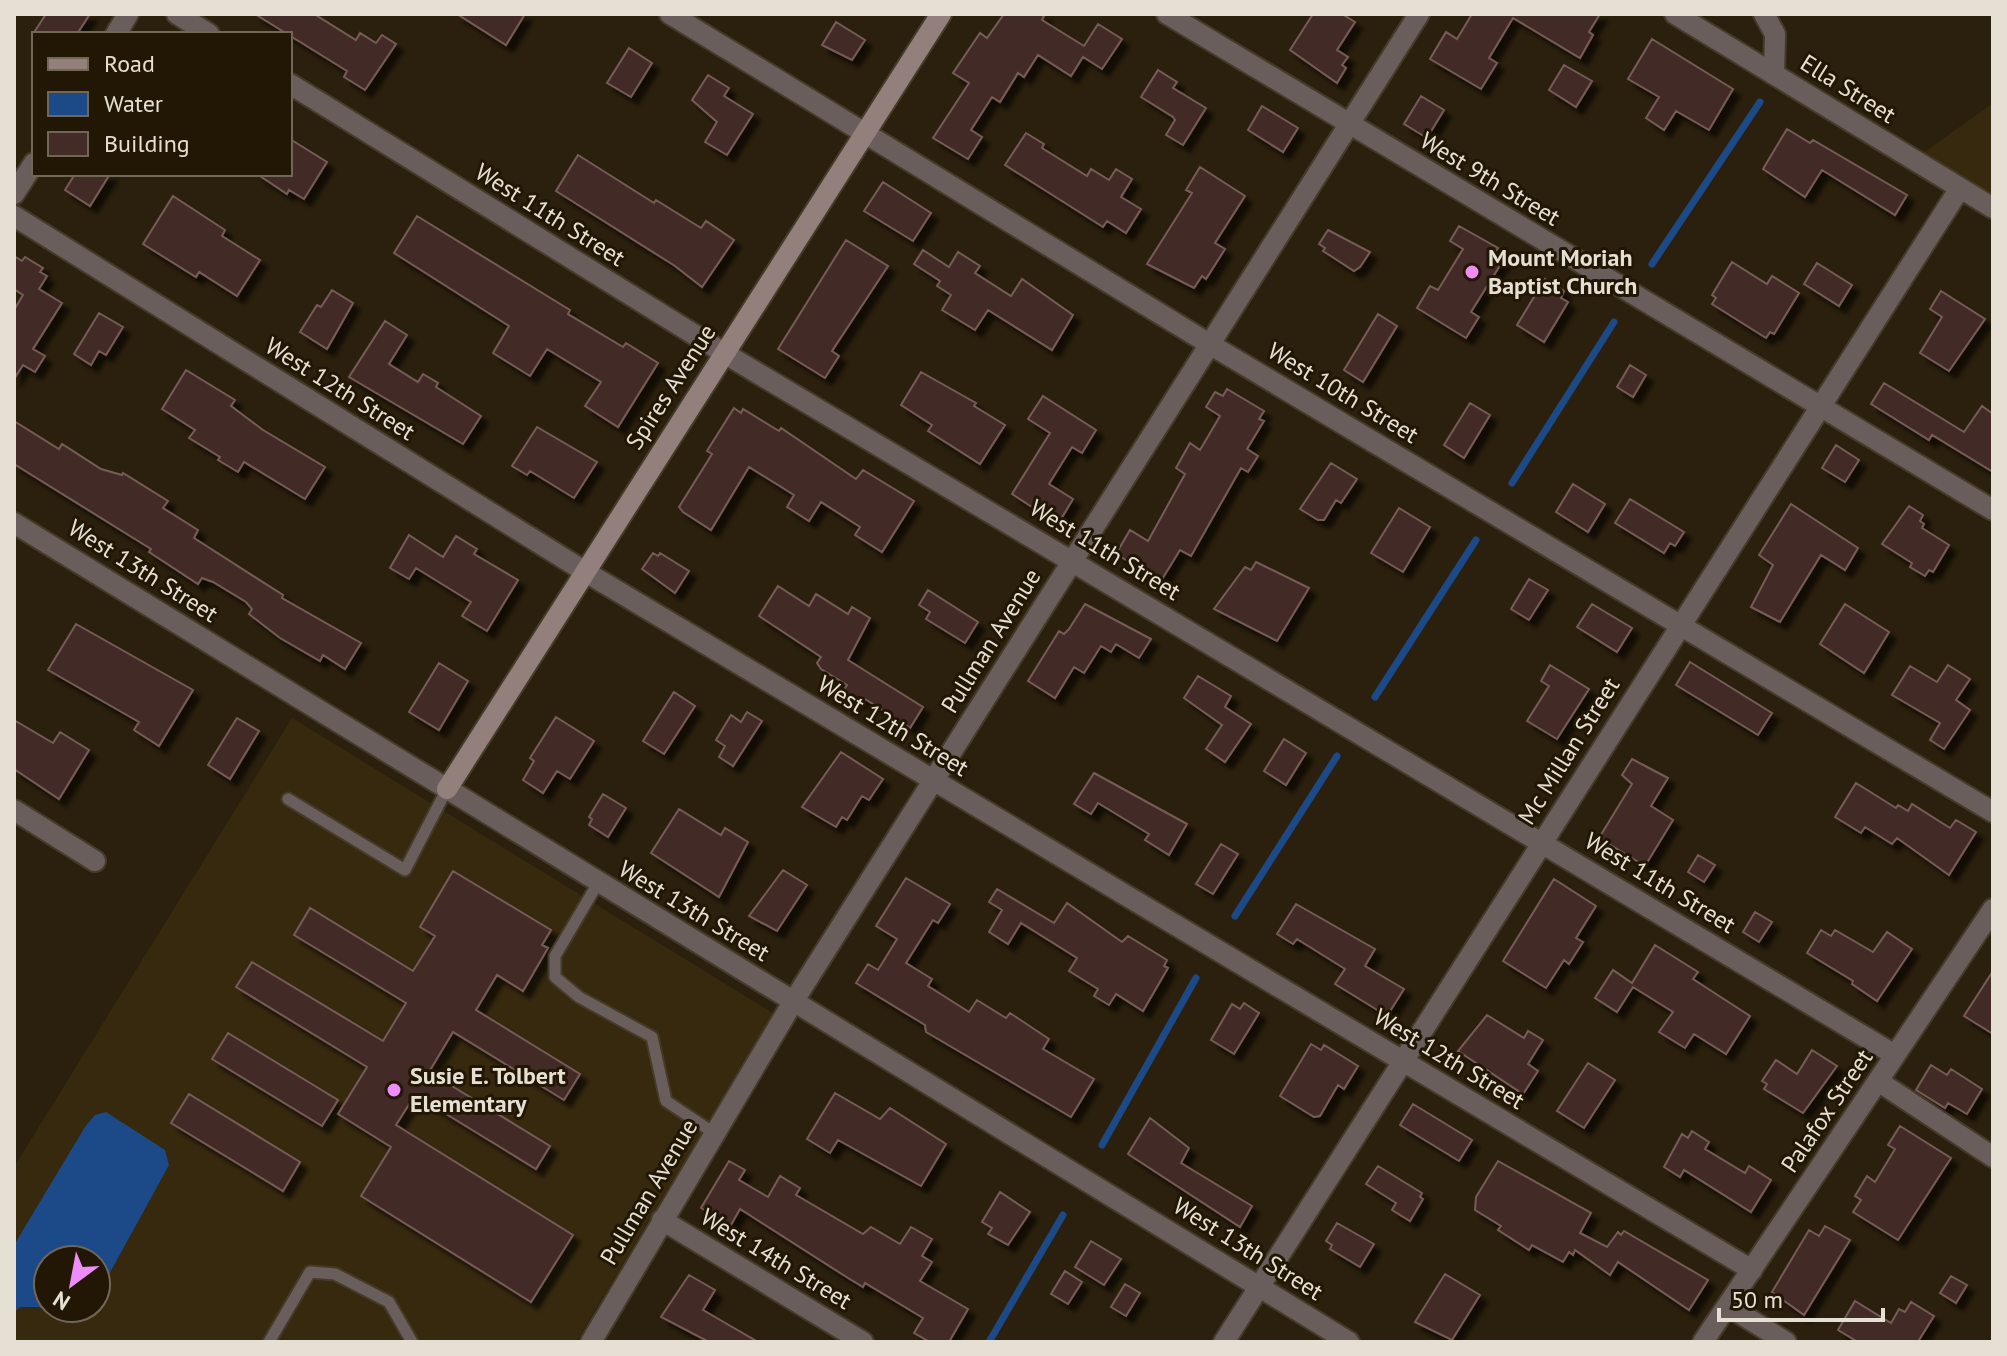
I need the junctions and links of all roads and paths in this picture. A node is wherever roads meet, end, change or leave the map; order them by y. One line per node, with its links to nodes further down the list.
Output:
1 (128, 14): 9 (street)
2 (177, 14): 10 (street)
3 (670, 14): 14 (street, West 10th Street)
4 (941, 14): 14 (main road, Spires Avenue)
5 (1167, 14): 13 (street, West 9th Street)
6 (1419, 14): 13 (street, Pullman Avenue)
7 (1675, 14): 11 (street, Ella Street)
8 (1764, 14): 11 (street)
9 (117, 32)
10 (206, 32)
11 (1774, 74): 16 (street, Ella Street)
12 (292, 85): 21 (street, West 11th Street)
13 (1350, 124): 20 (street, Pullman Avenue); 22 (street, West 9th Street)
14 (864, 134): 20 (street, West 10th Street); 21 (main road, Spires Avenue)
15 (32, 166): 17 (street)
16 (1960, 188): 18 (street, Ella Street); 22 (street, Mc Millan Street)
17 (14, 194)
18 (1993, 208)
19 (14, 216): 26 (street, West 12th Street)
20 (1211, 345): 25 (street, Pullman Avenue); 27 (street, West 10th Street)
21 (724, 353): 25 (street, West 11th Street); 26 (main road, Spires Avenue)
22 (1820, 406): 23 (street, West 9th Street); 27 (street, Mc Millan Street)
23 (1993, 510)
24 (14, 523): 29 (street, West 13th Street)
25 (1073, 560): 28 (street, Pullman Avenue); 33 (street, West 11th Street)
26 (584, 571): 28 (street, West 12th Street); 29 (main road, Spires Avenue)
27 (1681, 624): 32 (street, West 10th Street); 33 (street, Mc Millan Street)
28 (934, 780): 37 (street, Pullman Avenue); 39 (street, West 12th Street)
29 (447, 789): 30 (lane); 35 (street, West 13th Street)
30 (288, 799)
31 (14, 810): 34 (street)
32 (1993, 812)
33 (1542, 842): 38 (street, West 11th Street); 39 (street, Mc Millan Street)
34 (95, 861)
35 (598, 883): 37 (street, West 13th Street); 41 (lane)
36 (1993, 909): 38 (street, Palafox Street)
37 (793, 1002): 41 (street, Pullman Avenue); 45 (street, West 13th Street)
38 (1895, 1055): 40 (street, Palafox Street)
39 (1402, 1060): 44 (street, West 12th Street); 45 (street, Mc Millan Street)
40 (1878, 1081): 42 (street); 44 (street, Palafox Street)
41 (714, 1133): 43 (street, Pullman Avenue)
42 (1993, 1157)
43 (662, 1220): 49 (street, Pullman Avenue); 50 (street, West 14th Street)
44 (1752, 1270): 46 (street, Palafox Street)
45 (1259, 1286): 51 (street, Mc Millan Street); 52 (street, West 13th Street)
46 (1728, 1306): 53 (street, Palafox Street); 54 (street)
47 (269, 1342): 48 (lane)
48 (412, 1342)
49 (591, 1342)
50 (863, 1342)
51 (1224, 1342)
52 (1349, 1342)
53 (1703, 1342)
54 (1786, 1342)

